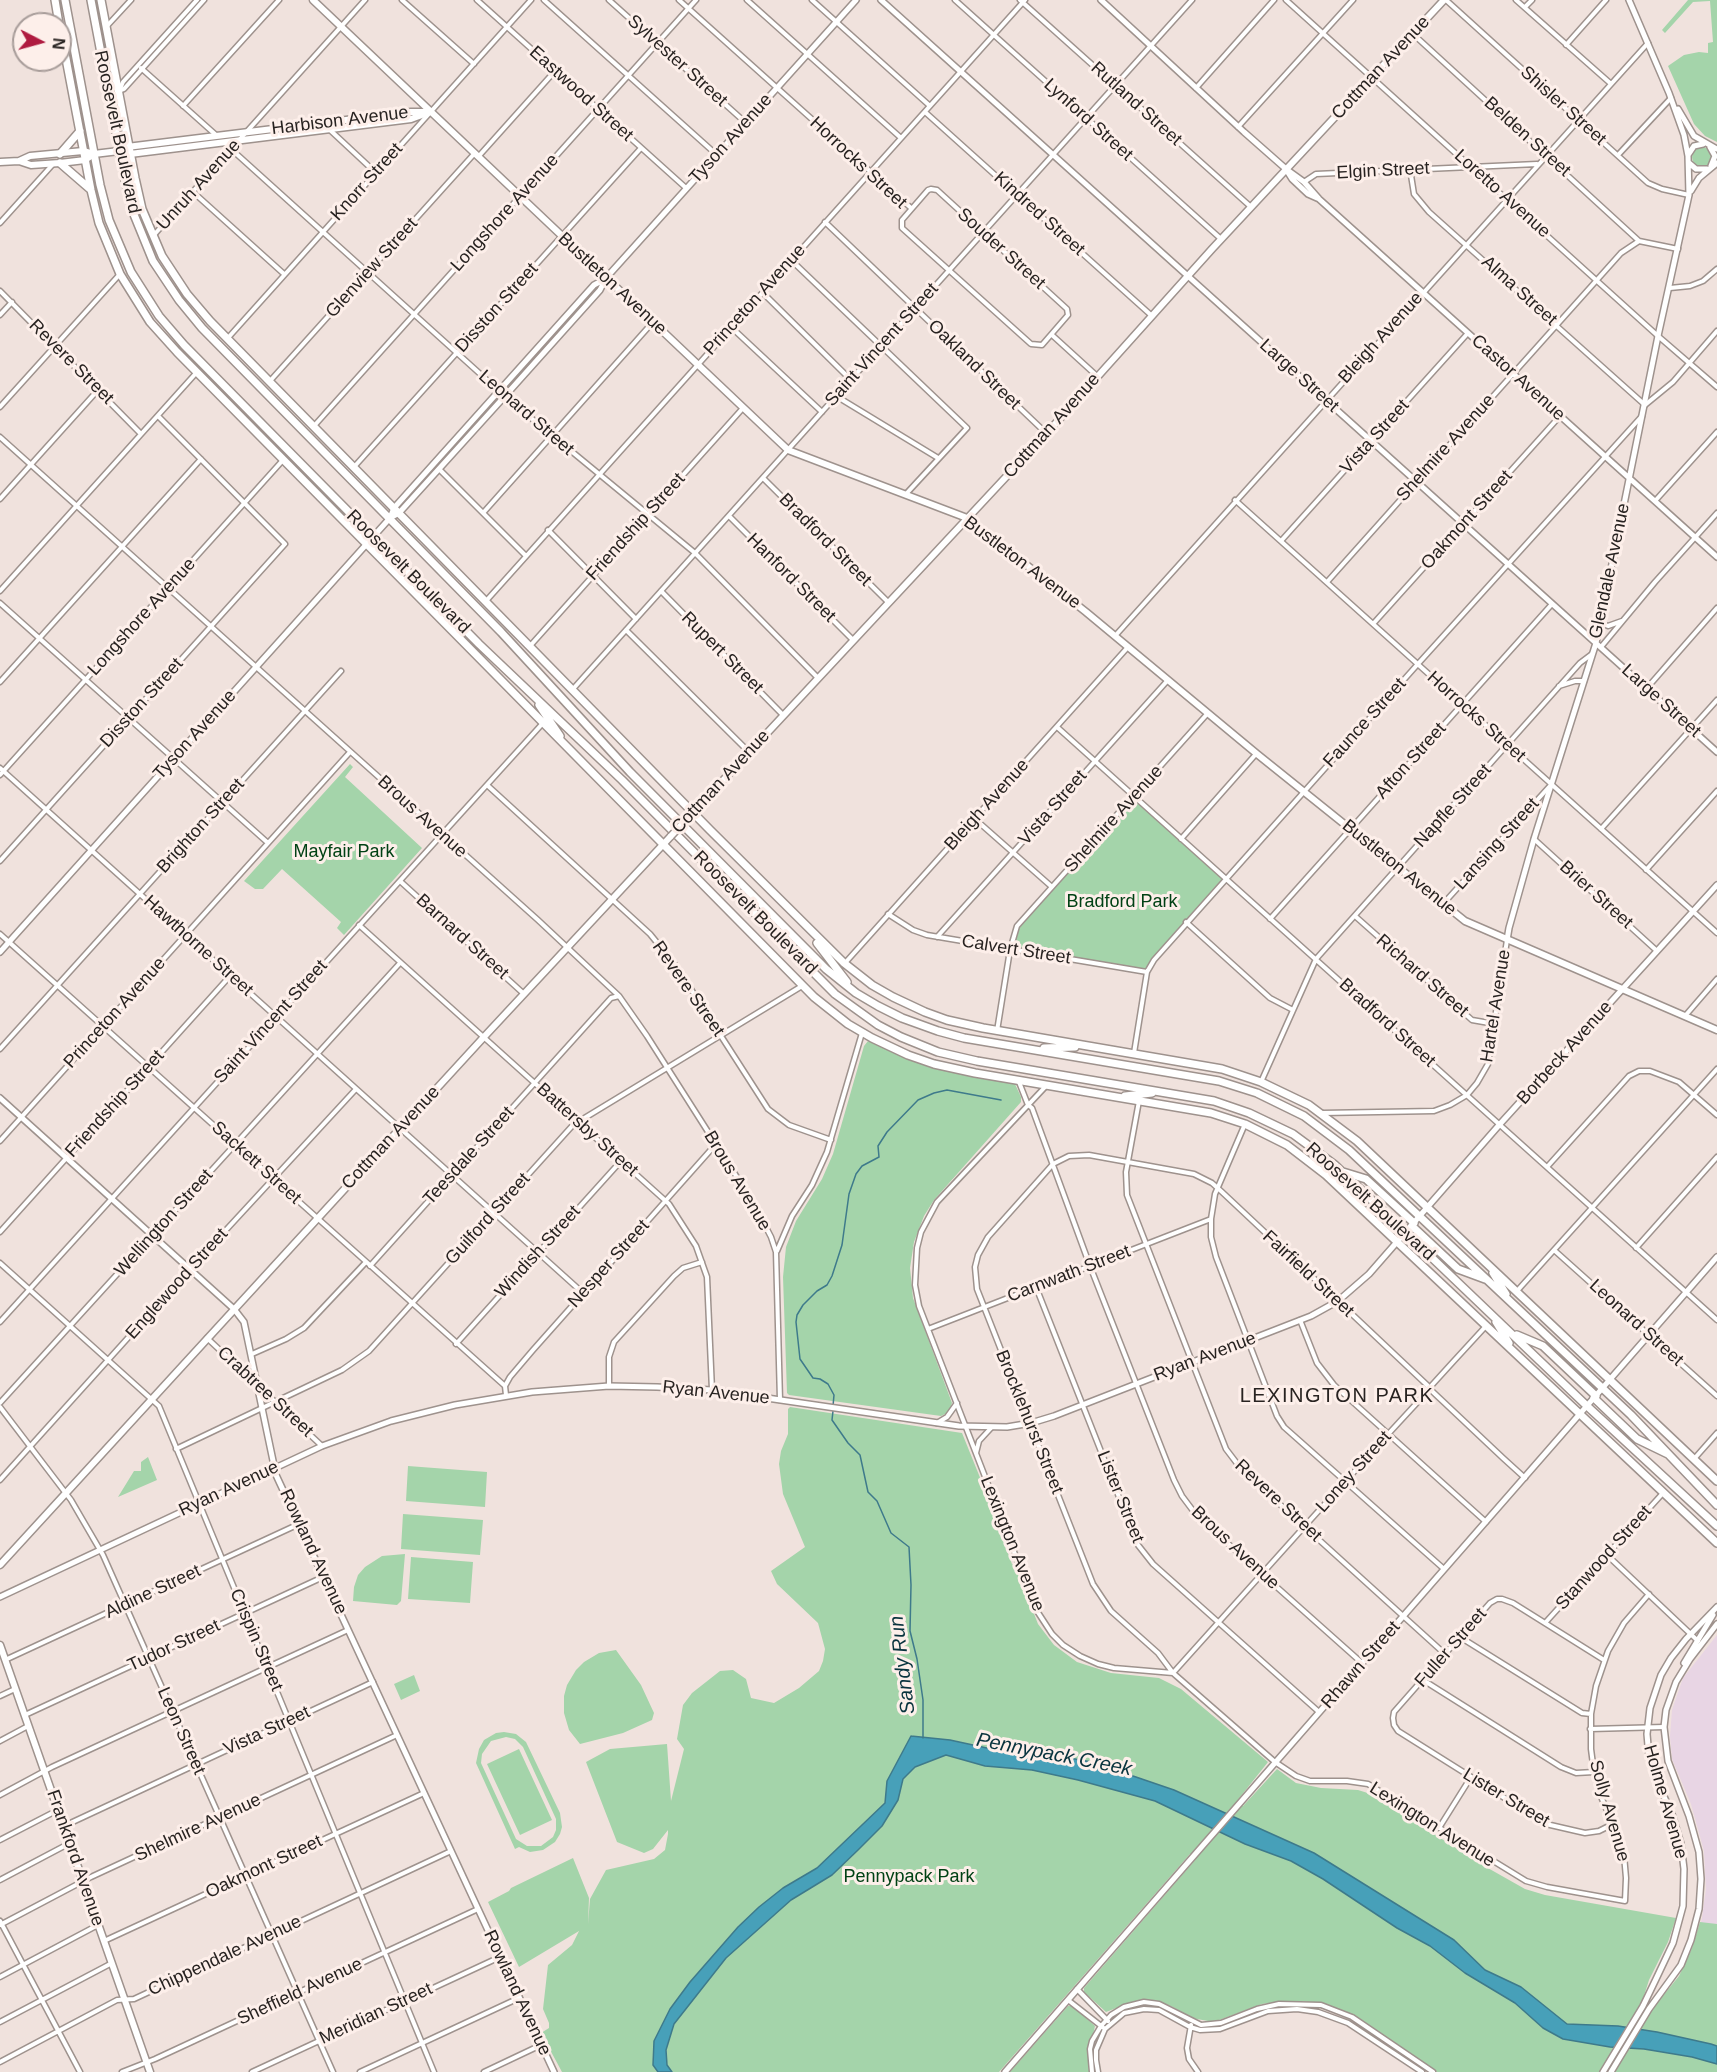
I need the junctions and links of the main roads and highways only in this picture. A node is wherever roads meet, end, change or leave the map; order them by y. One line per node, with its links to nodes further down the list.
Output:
1 (65, 0): 6 (highway, Roosevelt Boulevard)
2 (91, 0): 13 (highway, Roosevelt Boulevard)
3 (101, 0): 11 (highway, Roosevelt Boulevard)
4 (313, 0): 9 (main road, Bustleton Avenue)
5 (1445, 0): 21 (main road, Cottman Avenue)
6 (73, 42): 8 (highway); 15 (highway, Roosevelt Boulevard)
7 (68, 72): 8 (highway, Roosevelt Boulevard)
8 (71, 88): 10 (highway, Roosevelt Boulevard)
9 (430, 112): 11 (main road, Harbison Avenue); 11 (main road, Harbison Avenue); 21 (main road, Bustleton Avenue)
10 (80, 131): 12 (highway, Roosevelt Boulevard); 14 (highway)
11 (129, 150): 13 (main road, Harbison Avenue); 23 (highway, Roosevelt Boulevard)
12 (83, 151): 14 (main road, Harbison Avenue); 15 (main road, Harbison Avenue); 16 (highway, Roosevelt Boulevard)
13 (119, 151): 15 (main road, Harbison Avenue); 22 (highway, Roosevelt Boulevard)
14 (60, 154): 17 (main road, Harbison Avenue)
15 (94, 154): 16 (main road, Harbison Avenue); 24 (highway, Roosevelt Boulevard)
16 (85, 160): 19 (main road, Harbison Avenue); 20 (highway, Roosevelt Boulevard)
17 (20, 161): 18 (main road, Harbison Avenue); 19 (main road, Harbison Avenue)
18 (0, 162)
19 (57, 163): 20 (highway)
20 (91, 190): 25 (highway, Roosevelt Boulevard)
21 (967, 518): 26 (main road, Cottman Avenue); 30 (main road, Bustleton Avenue)
22 (431, 560): 23 (highway); 29 (highway, Roosevelt Boulevard)
23 (486, 601): 26 (highway, Roosevelt Boulevard)
24 (533, 696): 25 (highway); 33 (highway, Roosevelt Boulevard)
25 (566, 746): 27 (highway, Roosevelt Boulevard)
26 (693, 812): 27 (main road, Cottman Avenue, bridge); 28 (highway, Roosevelt Boulevard)
27 (663, 845): 34 (highway, Roosevelt Boulevard); 47 (main road, Cottman Avenue)
28 (807, 929): 29 (highway); 31 (highway, Roosevelt Boulevard)
29 (856, 993): 32 (highway, Roosevelt Boulevard)
30 (1717, 1030)
31 (1089, 1046): 32 (highway); 36 (highway, Roosevelt Boulevard)
32 (1030, 1049): 37 (highway, Roosevelt Boulevard)
33 (1162, 1092): 34 (highway); 35 (highway, Roosevelt Boulevard)
34 (1116, 1097): 41 (highway, Roosevelt Boulevard)
35 (1341, 1171): 37 (highway); 39 (highway, Roosevelt Boulevard)
36 (1489, 1265): 38 (highway); 43 (highway, Roosevelt Boulevard)
37 (1487, 1280): 38 (highway, Roosevelt Boulevard)
38 (1510, 1302): 42 (highway, Roosevelt Boulevard)
39 (1492, 1314): 40 (highway, Roosevelt Boulevard); 41 (highway)
40 (1509, 1331): 42 (highway); 45 (highway, Roosevelt Boulevard)
41 (1514, 1351): 46 (highway, Roosevelt Boulevard)
42 (1675, 1460): 44 (highway, Roosevelt Boulevard)
43 (1717, 1481)
44 (1717, 1504)
45 (1717, 1526)
46 (1717, 1543)
47 (0, 1565)
48 (1, 1649): 49 (main road, Frankford Avenue)
49 (150, 2072)

